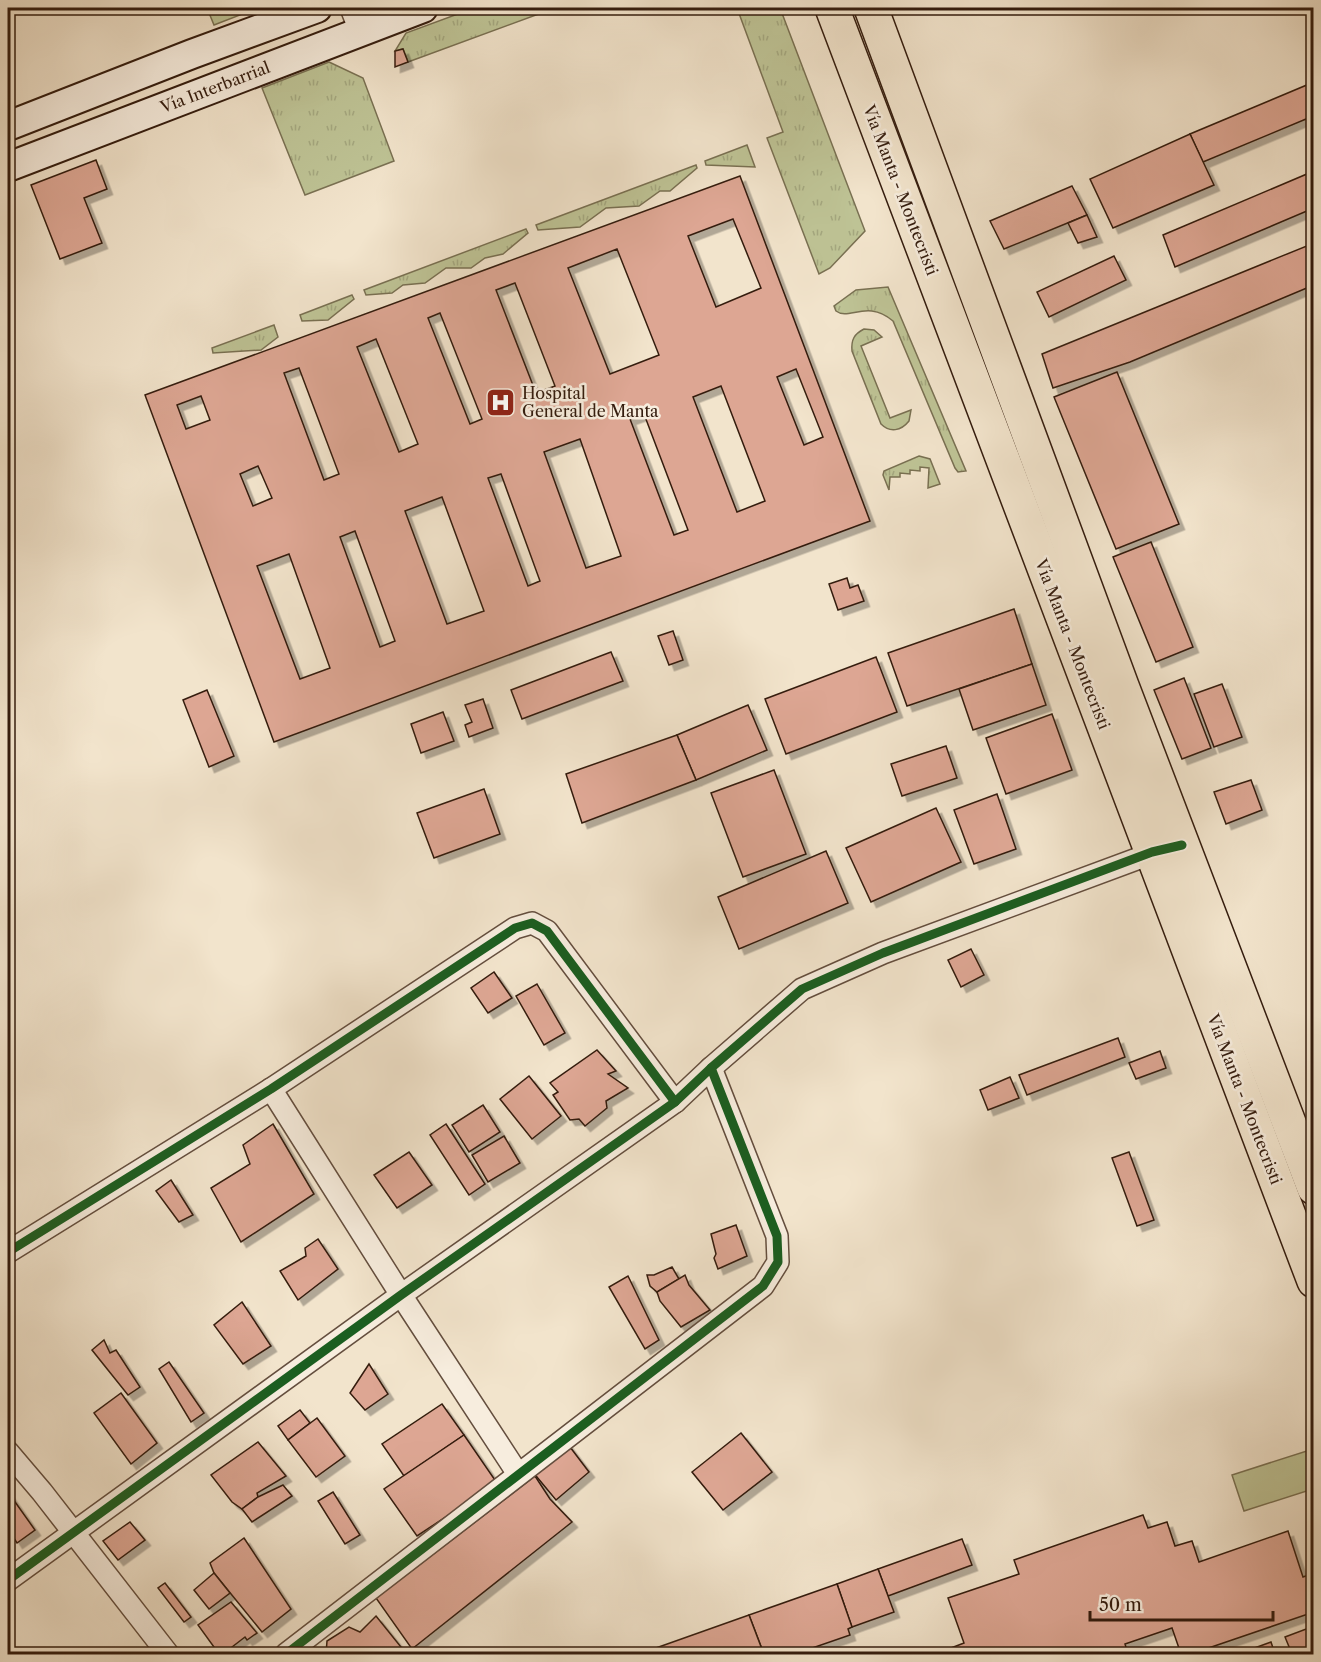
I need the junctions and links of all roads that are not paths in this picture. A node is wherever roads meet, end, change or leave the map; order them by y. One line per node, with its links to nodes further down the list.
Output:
1 (317, 8): 6 (main road)
2 (423, 8): 5 (main road, Vía Interbarrial)
3 (832, 8): 8 (main road, Vía Manta - Montecristi)
4 (871, 8): 8 (main road, Vía Manta - Montecristi)
5 (356, 19): 7 (main road, Vía Interbarrial)
6 (8, 126)
7 (8, 167)
8 (1167, 848): 9 (street); 12 (main road, Vía Manta - Montecristi); 14 (main road, Vía Manta - Montecristi)
9 (711, 1068): 11 (street); 17 (street)
10 (271, 1089): 11 (street); 13 (street); 15 (street)
11 (675, 1102): 15 (street)
12 (1314, 1188)
13 (8, 1252)
14 (1314, 1281)
15 (401, 1295): 17 (street); 18 (street)
16 (8, 1452): 18 (street)
17 (518, 1474): 21 (street)
18 (73, 1533): 19 (street); 20 (street)
19 (8, 1580)
20 (168, 1654)
21 (286, 1654)

